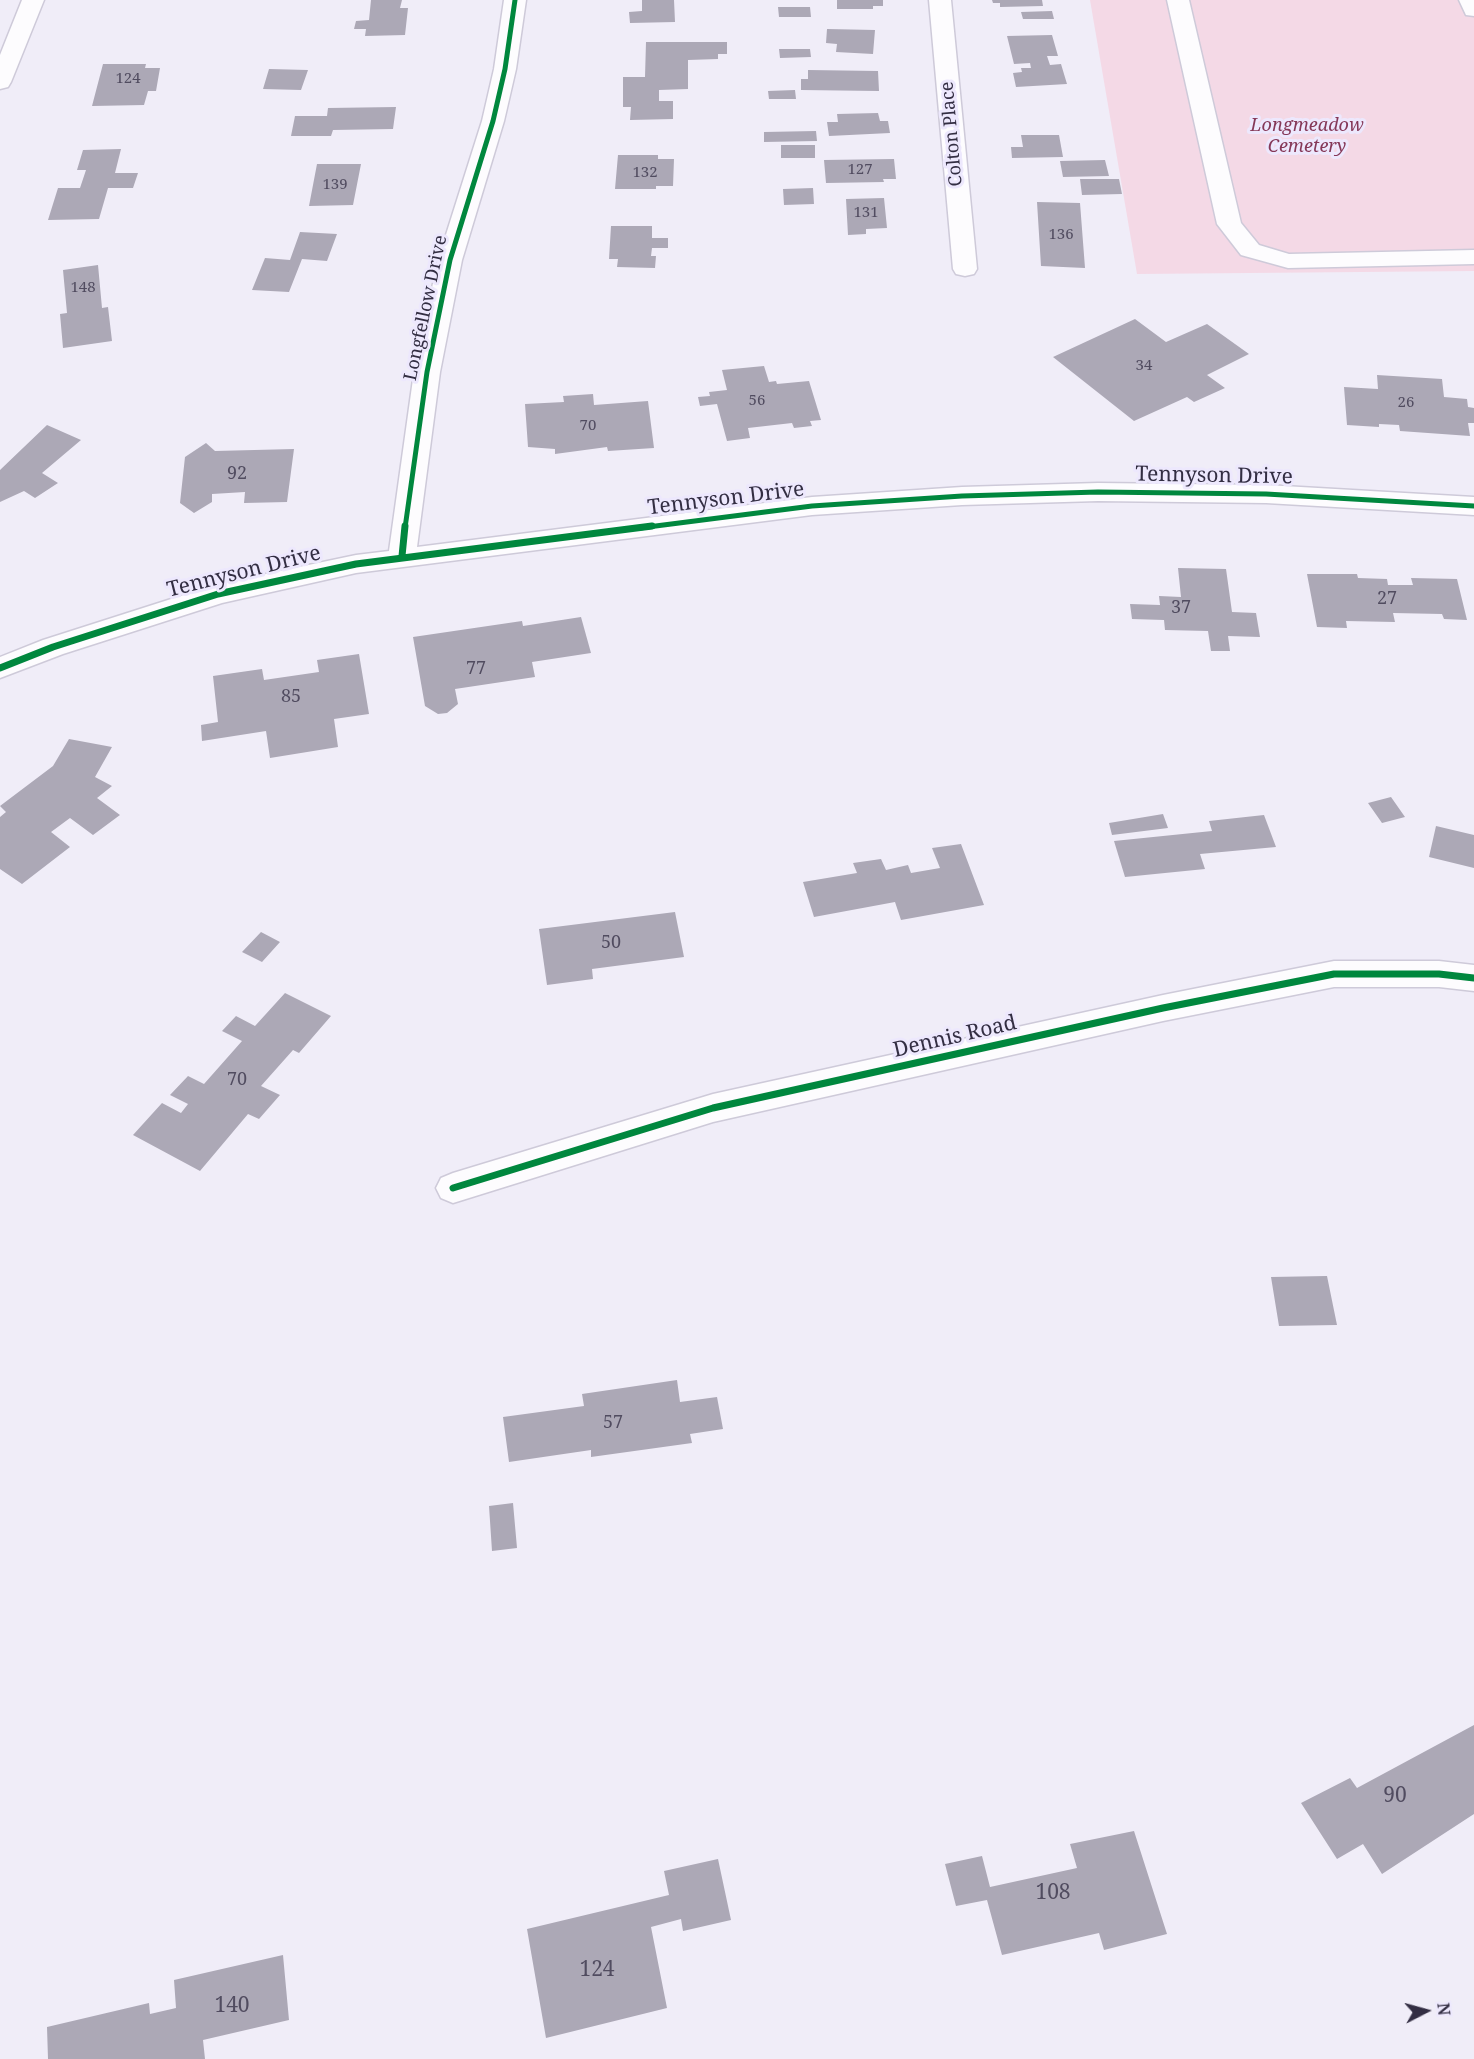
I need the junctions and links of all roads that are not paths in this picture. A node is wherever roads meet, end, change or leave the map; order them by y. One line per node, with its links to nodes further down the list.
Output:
1 (33, 0): 7 (street)
2 (515, 0): 11 (street, Longfellow Drive)
3 (940, 0): 9 (street, Colton Place)
4 (1178, 0): 8 (street)
5 (1470, 0): 6 (street)
6 (1474, 10)
7 (0, 82)
8 (1474, 257)
9 (965, 269)
10 (1474, 506): 11 (street, Tennyson Drive)
11 (402, 556): 12 (street, Tennyson Drive)
12 (0, 668)
13 (1474, 978): 14 (street, Dennis Road)
14 (453, 1188)

